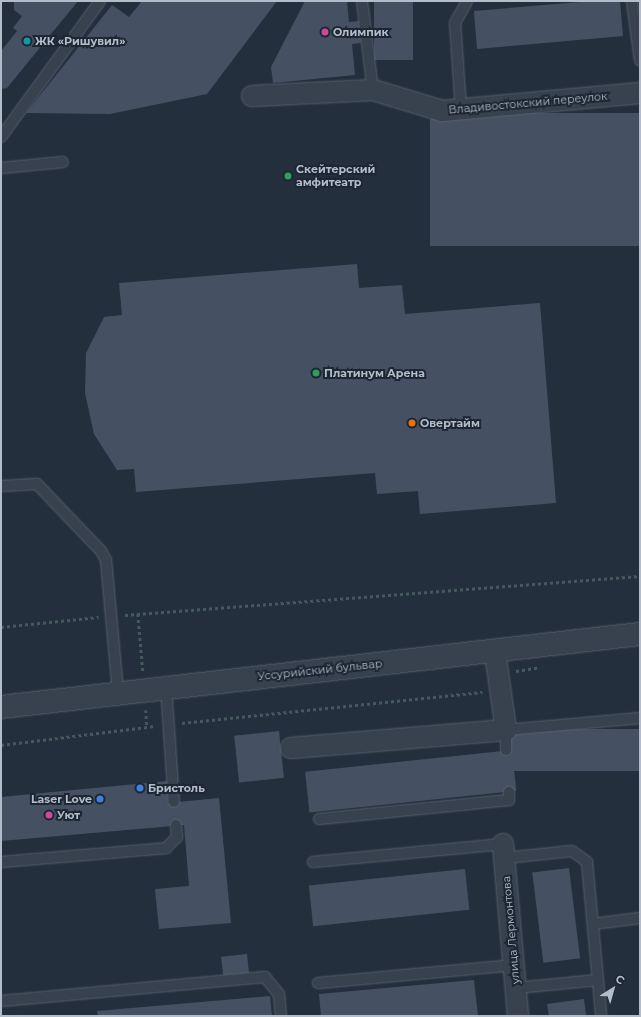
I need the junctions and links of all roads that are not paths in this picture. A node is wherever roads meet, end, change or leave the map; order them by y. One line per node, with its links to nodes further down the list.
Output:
1 (100, 1): 10 (lane)
2 (362, 1): 6 (lane)
3 (467, 1): 9 (lane)
4 (632, 1): 5 (lane)
5 (640, 60)
6 (373, 90): 8 (street, Владивостокский переулок); 9 (street, Владивостокский переулок)
7 (640, 93): 9 (street, Владивостокский переулок)
8 (252, 96)
9 (461, 110)
10 (1, 137)
11 (63, 162): 12 (lane)
12 (1, 168)
13 (1, 486): 17 (lane)
14 (640, 634): 15 (street, Уссурийский бульвар)
15 (495, 652): 16 (street, Уссурийский бульвар); 20 (street)
16 (166, 686): 17 (street, Уссурийский бульвар); 24 (lane)
17 (118, 691): 18 (street, Уссурийский бульвар)
18 (1, 707)
19 (640, 718): 20 (lane)
20 (506, 730): 21 (street); 22 (lane)
21 (291, 748)
22 (506, 750)
23 (509, 792): 25 (lane)
24 (174, 802)
25 (319, 819)
26 (176, 825): 28 (lane)
27 (504, 851): 29 (lane); 31 (lane); 32 (street, улица Лермонтова)
28 (1, 862)
29 (313, 862)
30 (640, 918): 31 (lane)
31 (593, 924): 33 (lane)
32 (514, 965): 34 (lane); 35 (street, улица Лермонтова)
33 (598, 980): 35 (lane); 39 (lane)
34 (318, 983)
35 (516, 988): 38 (street, улица Лермонтова)
36 (1, 1001): 37 (lane)
37 (281, 1016)
38 (518, 1016)
39 (601, 1016)

